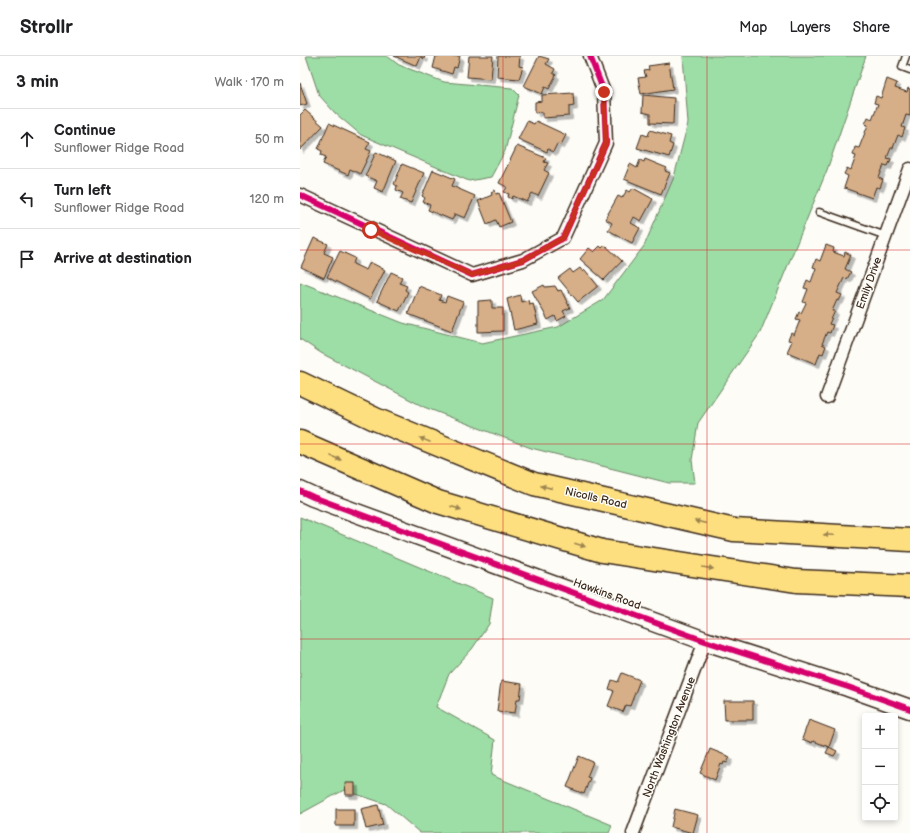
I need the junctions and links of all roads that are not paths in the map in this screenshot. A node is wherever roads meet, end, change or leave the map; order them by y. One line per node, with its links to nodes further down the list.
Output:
1 (590, 56): 5 (street)
2 (906, 56): 3 (lane)
3 (910, 70)
4 (910, 169): 7 (street, Emily Drive)
5 (300, 195)
6 (819, 212): 7 (lane)
7 (886, 236): 9 (street, Emily Drive)
8 (300, 383): 13 (highway, Nicolls Road, one-way to 8)
9 (827, 397)
10 (300, 442): 15 (highway, one-way to 15)
11 (300, 491): 16 (street, Hawkins Road)
12 (910, 524): 13 (highway)
13 (853, 537): 14 (highway, Nicolls Road)
14 (910, 540)
15 (910, 586)
16 (705, 641): 17 (street, Hawkins Road); 18 (street, North Washington Avenue)
17 (910, 709)
18 (633, 833)

